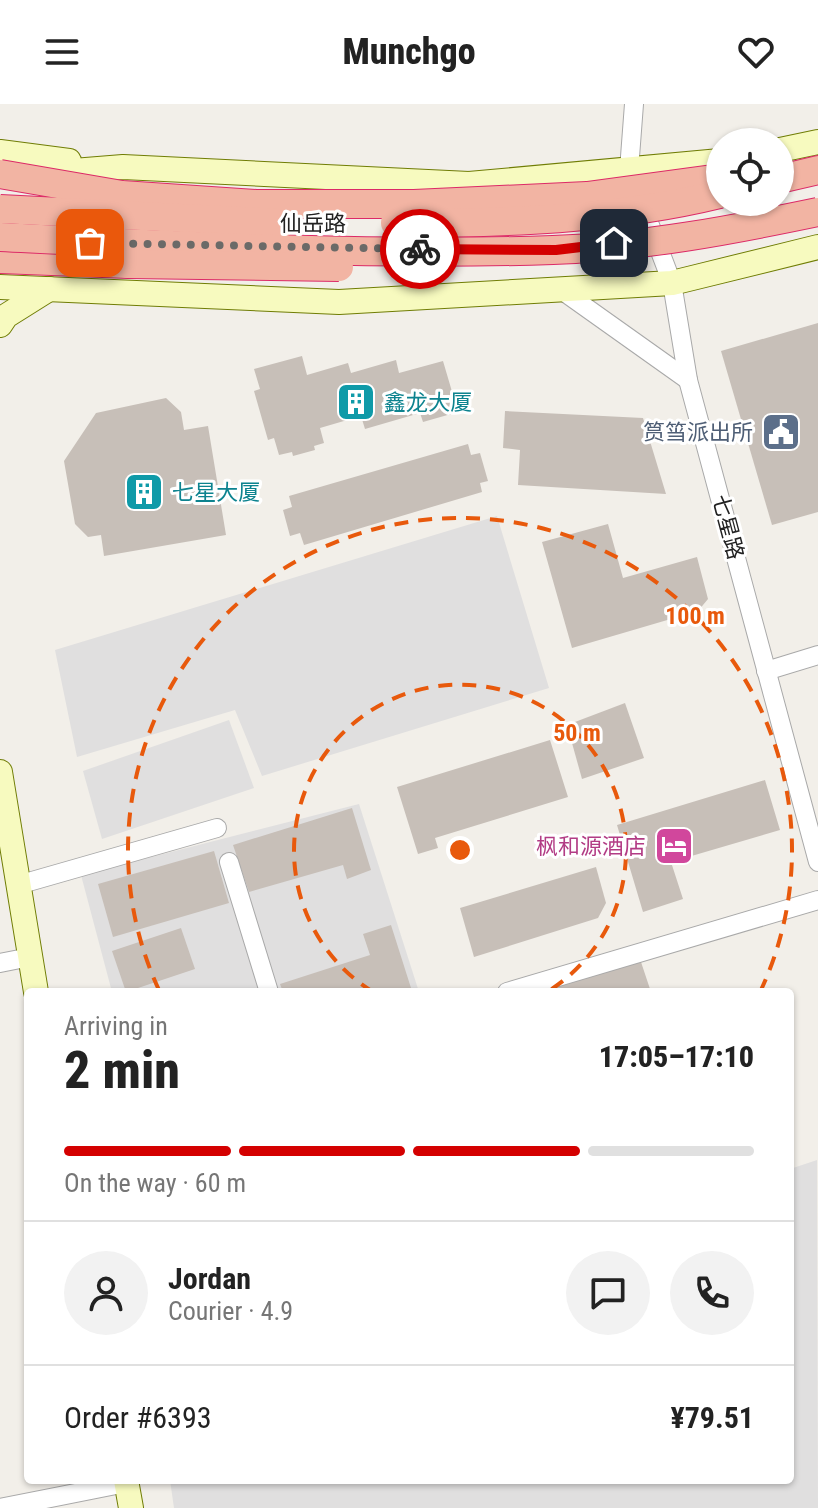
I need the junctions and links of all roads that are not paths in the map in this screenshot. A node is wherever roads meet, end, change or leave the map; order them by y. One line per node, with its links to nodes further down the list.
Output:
1 (634, 104): 8 (street)
2 (818, 142): 3 (main road)
3 (794, 147)
4 (0, 152): 6 (main road)
5 (706, 162): 8 (main road)
6 (123, 167): 8 (main road); 10 (main road)
7 (818, 169): 9 (highway); 11 (highway)
8 (629, 170): 22 (street, 七星路)
9 (794, 170)
10 (0, 175): 12 (highway, bridge)
11 (794, 175)
12 (706, 180)
13 (706, 198): 14 (highway, 仙岳路, bridge)
14 (0, 209)
15 (818, 212): 20 (highway, 仙岳路, bridge)
16 (0, 237): 18 (highway, 仙岳路, bridge)
17 (0, 243): 18 (highway, bridge)
18 (121, 243): 20 (highway, 仙岳路, bridge)
19 (818, 247): 22 (main road)
20 (556, 250): 21 (highway, bridge)
21 (0, 259)
22 (672, 283): 25 (main road); 27 (street, 七星路)
23 (0, 287): 24 (main road)
24 (49, 289): 25 (main road); 26 (main road)
25 (560, 289): 27 (street)
26 (0, 325)
27 (688, 380): 29 (street, 七星路)
28 (818, 655): 29 (street)
29 (766, 671): 33 (street, 七星路)
30 (0, 772): 34 (main road)
31 (217, 828): 34 (street)
32 (229, 862): 39 (street)
33 (818, 862)
34 (18, 885): 36 (main road)
35 (818, 900): 40 (street)
36 (30, 957): 37 (street); 38 (main road)
37 (0, 963)
38 (35, 988)
39 (268, 988)
40 (521, 988)
41 (117, 1484): 43 (street)
42 (126, 1484): 46 (main road)
43 (100, 1488): 44 (street); 45 (street)
44 (0, 1508)
45 (88, 1508)
46 (131, 1508)

